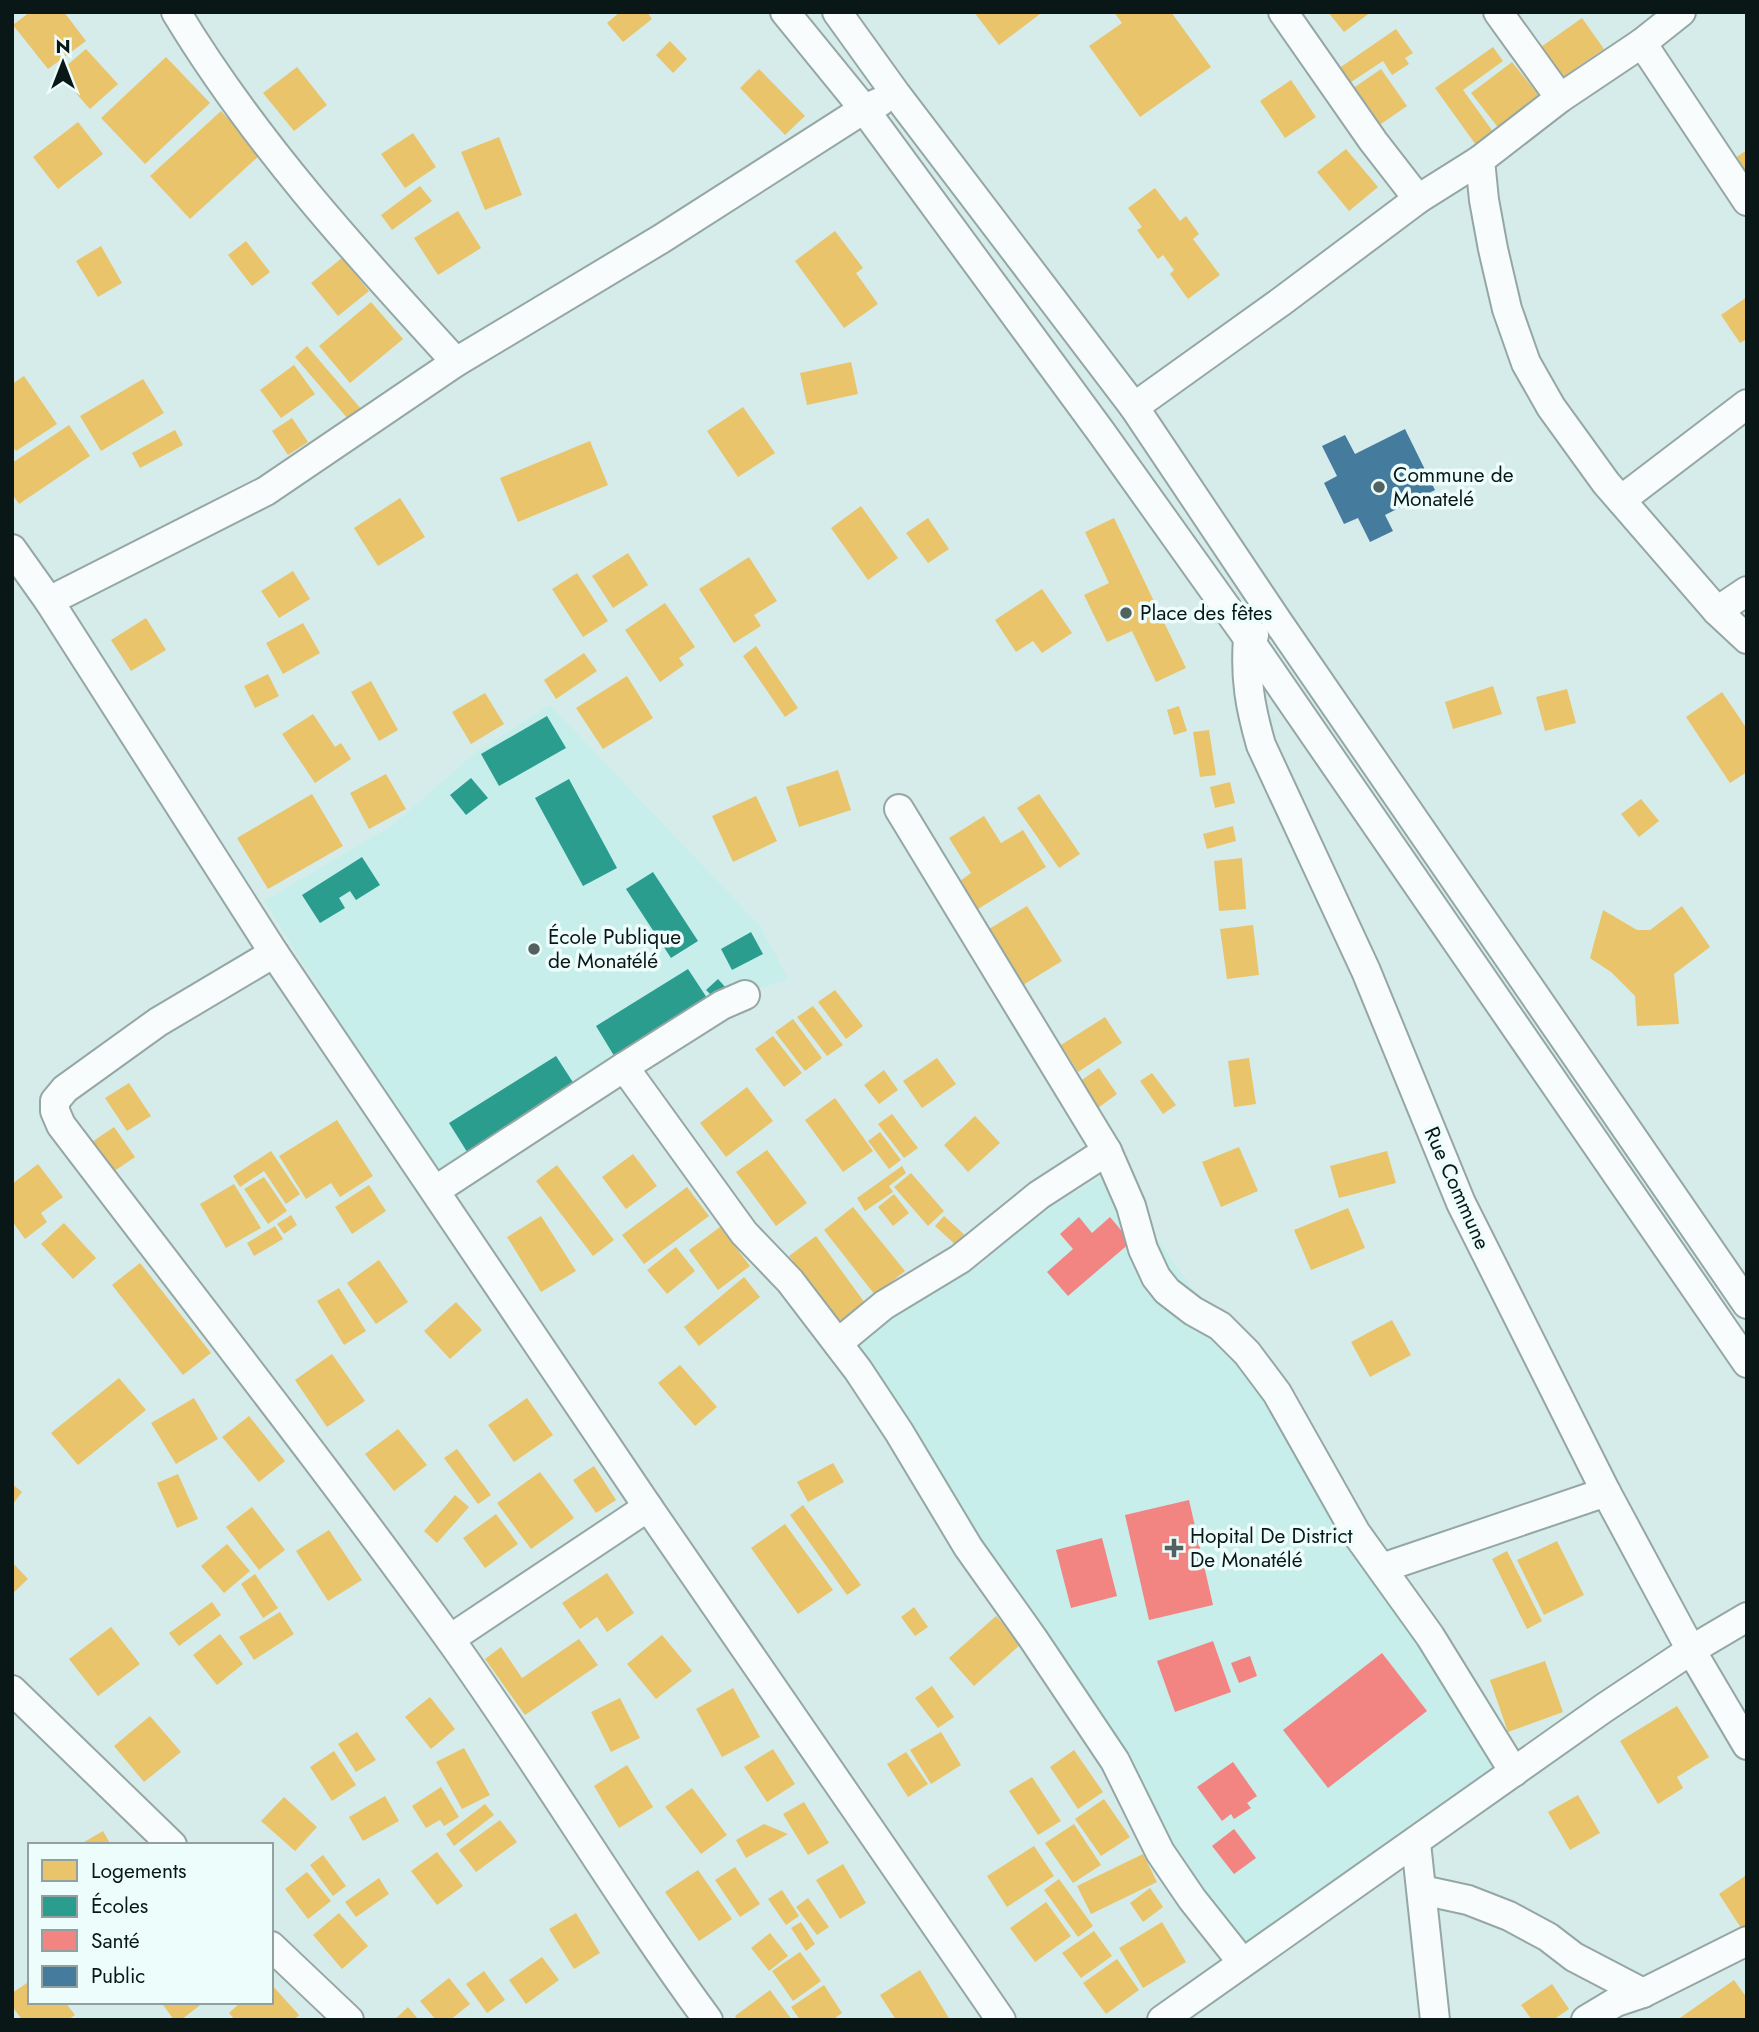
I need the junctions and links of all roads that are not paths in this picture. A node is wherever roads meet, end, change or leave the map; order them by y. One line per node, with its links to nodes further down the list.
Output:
1 (176, 12): 14 (street)
2 (785, 12): 10 (street)
3 (837, 12): 8 (street)
4 (1283, 12): 12 (street)
5 (1498, 12): 9 (street)
6 (1681, 12): 7 (street)
7 (1642, 43): 9 (street); 13 (street)
8 (896, 94): 10 (street); 16 (street)
9 (1560, 97): 11 (street)
10 (864, 109): 14 (street); 23 (street)
11 (1480, 160): 12 (street); 17 (street)
12 (1418, 199): 16 (street)
13 (1746, 200)
14 (456, 362): 20 (street)
15 (1747, 404): 17 (street)
16 (1134, 407): 22 (street)
17 (1621, 500): 21 (street)
18 (12, 549): 20 (street)
19 (1747, 591): 21 (street)
20 (49, 601): 26 (street)
21 (1717, 611): 24 (street)
22 (1278, 622): 23 (street); 28 (street)
23 (1248, 638): 29 (street); 36 (street, Rue Commune)
24 (1747, 639)
25 (899, 809): 31 (street)
26 (274, 953): 32 (street); 40 (street)
27 (745, 995): 30 (street)
28 (1567, 1040): 29 (street); 33 (street)
29 (1539, 1059): 35 (street)
30 (624, 1067): 32 (street); 34 (street)
31 (1107, 1151): 34 (street); 38 (street)
32 (436, 1191): 37 (street)
33 (1742, 1289)
34 (838, 1343): 50 (street)
35 (1747, 1363)
36 (1606, 1492): 38 (street); 41 (street, Rue Commune)
37 (648, 1507): 40 (street); 54 (street)
38 (1382, 1568): 44 (street)
39 (1747, 1617): 41 (street)
40 (450, 1639): 53 (street)
41 (1691, 1650): 43 (street, Rue Commune); 44 (street)
42 (12, 1690): 45 (street)
43 (1747, 1745)
44 (1514, 1772): 46 (street)
45 (170, 1843)
46 (1416, 1843): 47 (street); 50 (street)
47 (1422, 1890): 51 (street); 56 (street)
48 (1747, 1941): 51 (street)
49 (273, 1948): 52 (street)
50 (1242, 1962): 55 (street)
51 (1643, 1993): 57 (street)
52 (349, 2020)
53 (708, 2020)
54 (1001, 2020)
55 (1162, 2020)
56 (1435, 2020)
57 (1587, 2020)

